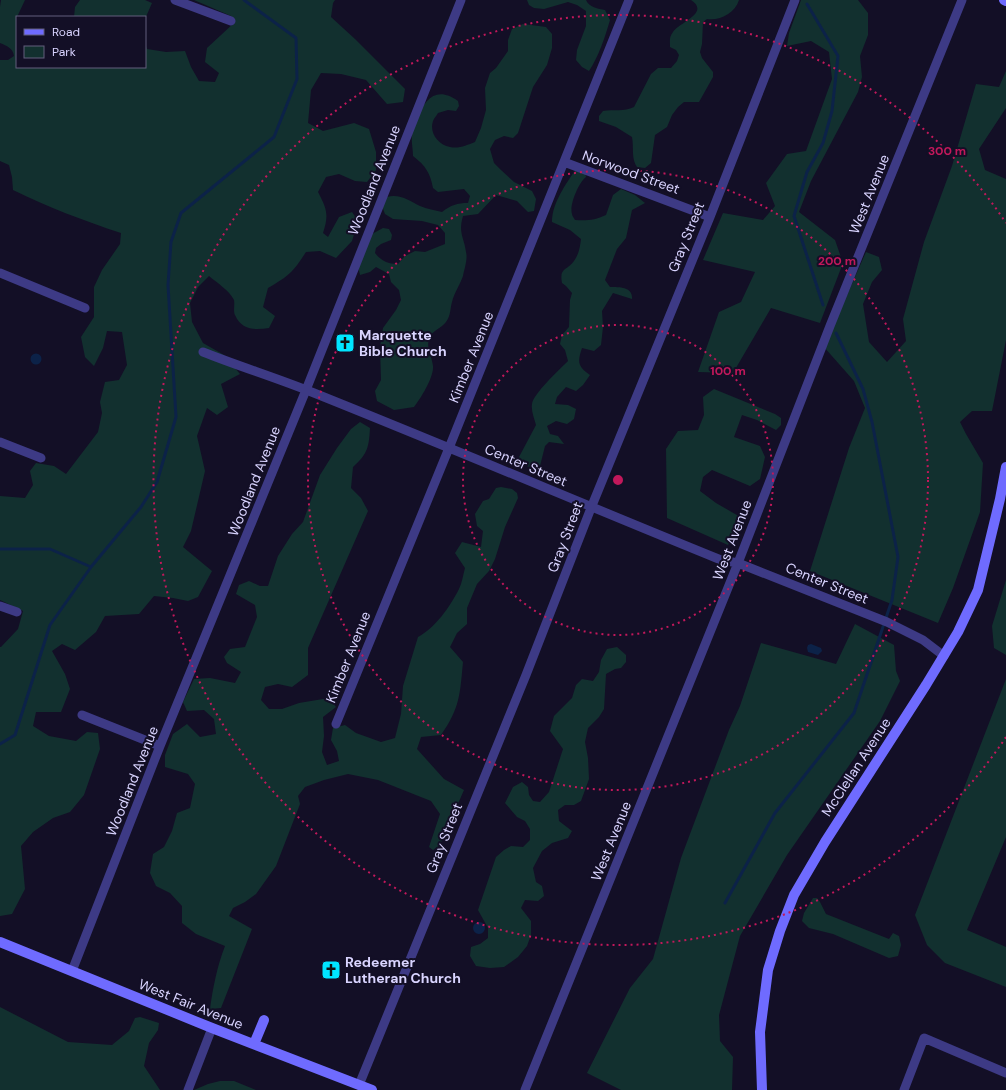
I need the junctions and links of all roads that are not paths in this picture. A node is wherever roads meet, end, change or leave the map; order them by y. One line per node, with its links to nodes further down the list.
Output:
1 (175, 0): 6 (street)
2 (461, 0): 12 (street, Woodland Avenue)
3 (629, 0): 7 (street, Kimber Avenue)
4 (795, 0): 8 (street, Gray Street)
5 (962, 0): 18 (street, West Avenue)
6 (231, 21)
7 (564, 162): 8 (street, Norwood Street); 14 (street, Kimber Avenue)
8 (710, 216): 17 (street, Gray Street)
9 (0, 273): 10 (street)
10 (86, 308)
11 (203, 352): 12 (street, Center Street)
12 (306, 390): 14 (street, Center Street); 24 (street, Woodland Avenue)
13 (0, 442): 15 (street)
14 (449, 448): 17 (street, Center Street); 23 (street, Kimber Avenue)
15 (41, 458)
16 (1006, 467): 21 (main road, McClellan Avenue)
17 (591, 508): 18 (street, Center Street); 31 (street, Gray Street)
18 (738, 563): 21 (street, Center Street); 34 (street, West Avenue)
19 (0, 606): 20 (street)
20 (17, 612)
21 (944, 656): 35 (main road, McClellan Avenue)
22 (82, 715): 24 (street)
23 (336, 724)
24 (160, 746): 26 (street, Woodland Avenue)
25 (0, 942): 26 (main road, West Fair Avenue)
26 (72, 971): 28 (main road, West Fair Avenue)
27 (264, 1020): 29 (main road)
28 (212, 1028): 29 (main road, West Fair Avenue); 32 (street)
29 (254, 1044): 31 (main road, West Fair Avenue)
30 (1006, 1073): 36 (street)
31 (359, 1085): 33 (main road, West Fair Avenue)
32 (188, 1090)
33 (372, 1090)
34 (525, 1090)
35 (762, 1090)
36 (904, 1090)

